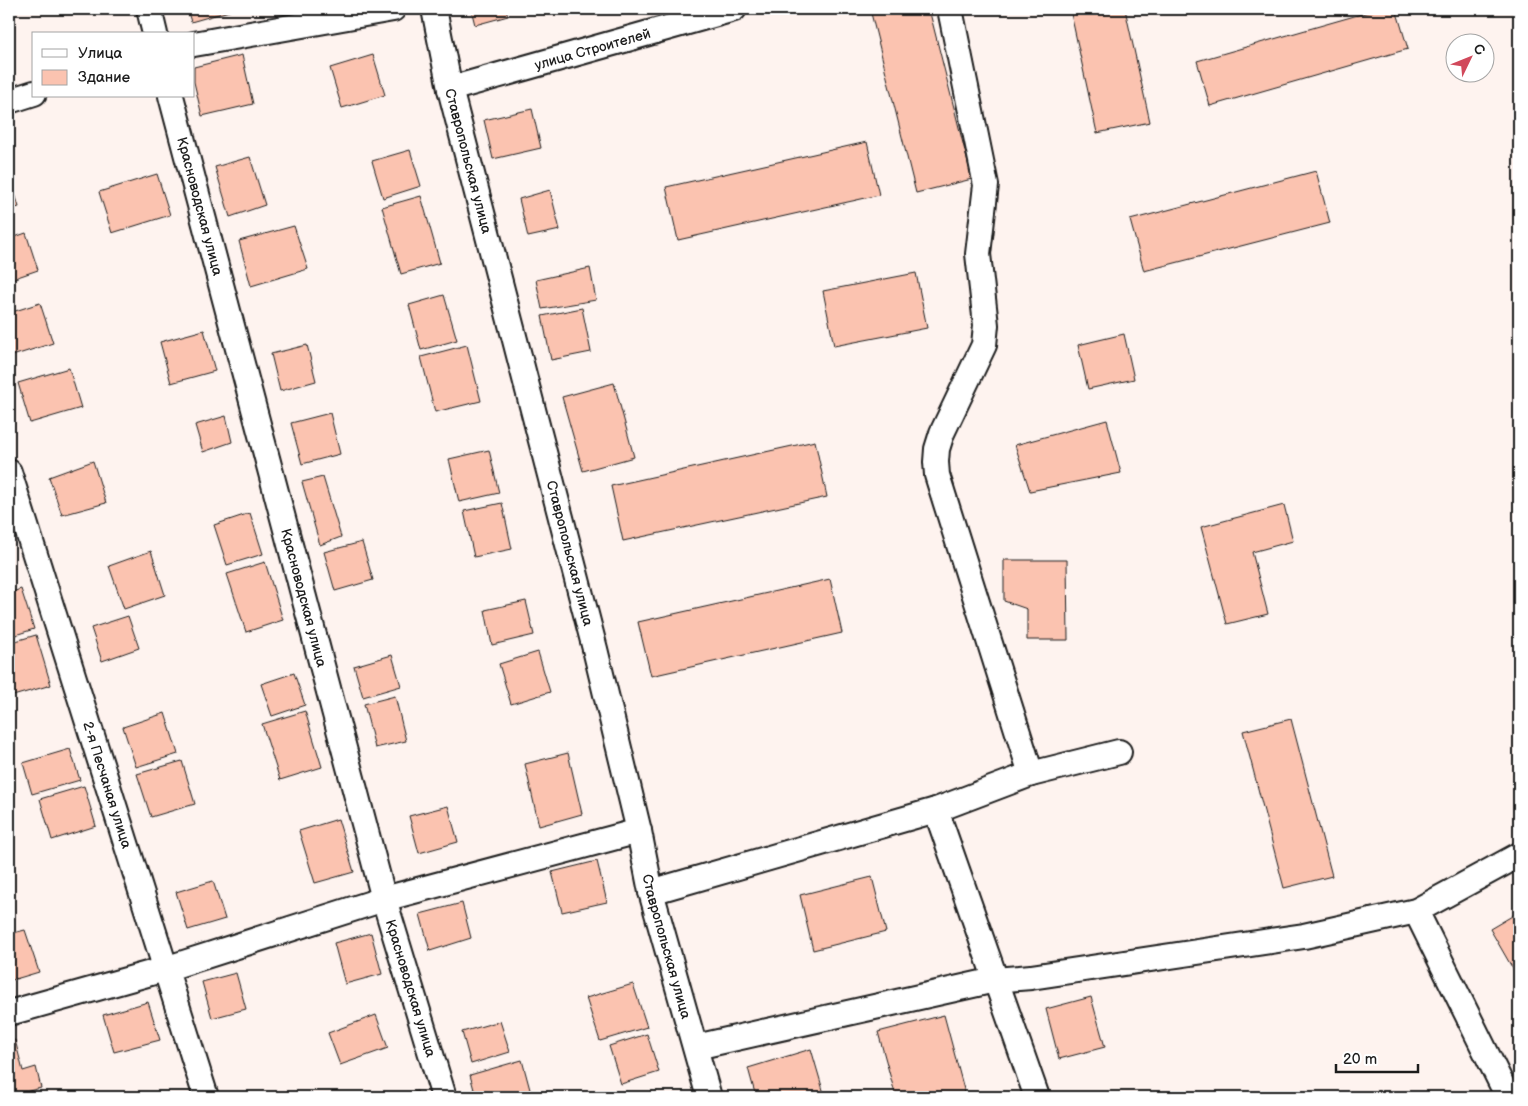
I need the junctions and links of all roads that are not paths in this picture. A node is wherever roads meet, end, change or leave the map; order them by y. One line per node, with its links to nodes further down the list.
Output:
1 (149, 9): 6 (street)
2 (393, 9): 7 (street)
3 (434, 9): 8 (street, Ставропольская улица)
4 (734, 9): 8 (street, улица Строителей)
5 (950, 9): 14 (street)
6 (155, 32)
7 (195, 44)
8 (450, 89): 16 (street, Ставропольская улица)
9 (32, 94): 11 (street)
10 (172, 98): 19 (street, Красноводская улица)
11 (9, 101)
12 (9, 472): 21 (street, 2-я Песчаная улица)
13 (1119, 752): 14 (street)
14 (1031, 774): 15 (street)
15 (936, 810): 18 (street); 22 (street)
16 (639, 831): 18 (street, Ставропольская улица); 19 (street)
17 (1519, 855): 20 (street)
18 (651, 892): 24 (street, Ставропольская улица)
19 (384, 899): 21 (street); 26 (street, Красноводская улица)
20 (1416, 911): 22 (street); 29 (street)
21 (165, 969): 23 (street); 25 (street, 2-я Песчаная улица)
22 (995, 980): 24 (street); 28 (street)
23 (9, 1013)
24 (696, 1046): 27 (street, Ставропольская улица)
25 (206, 1097)
26 (444, 1097)
27 (709, 1097)
28 (1036, 1097)
29 (1508, 1097)

